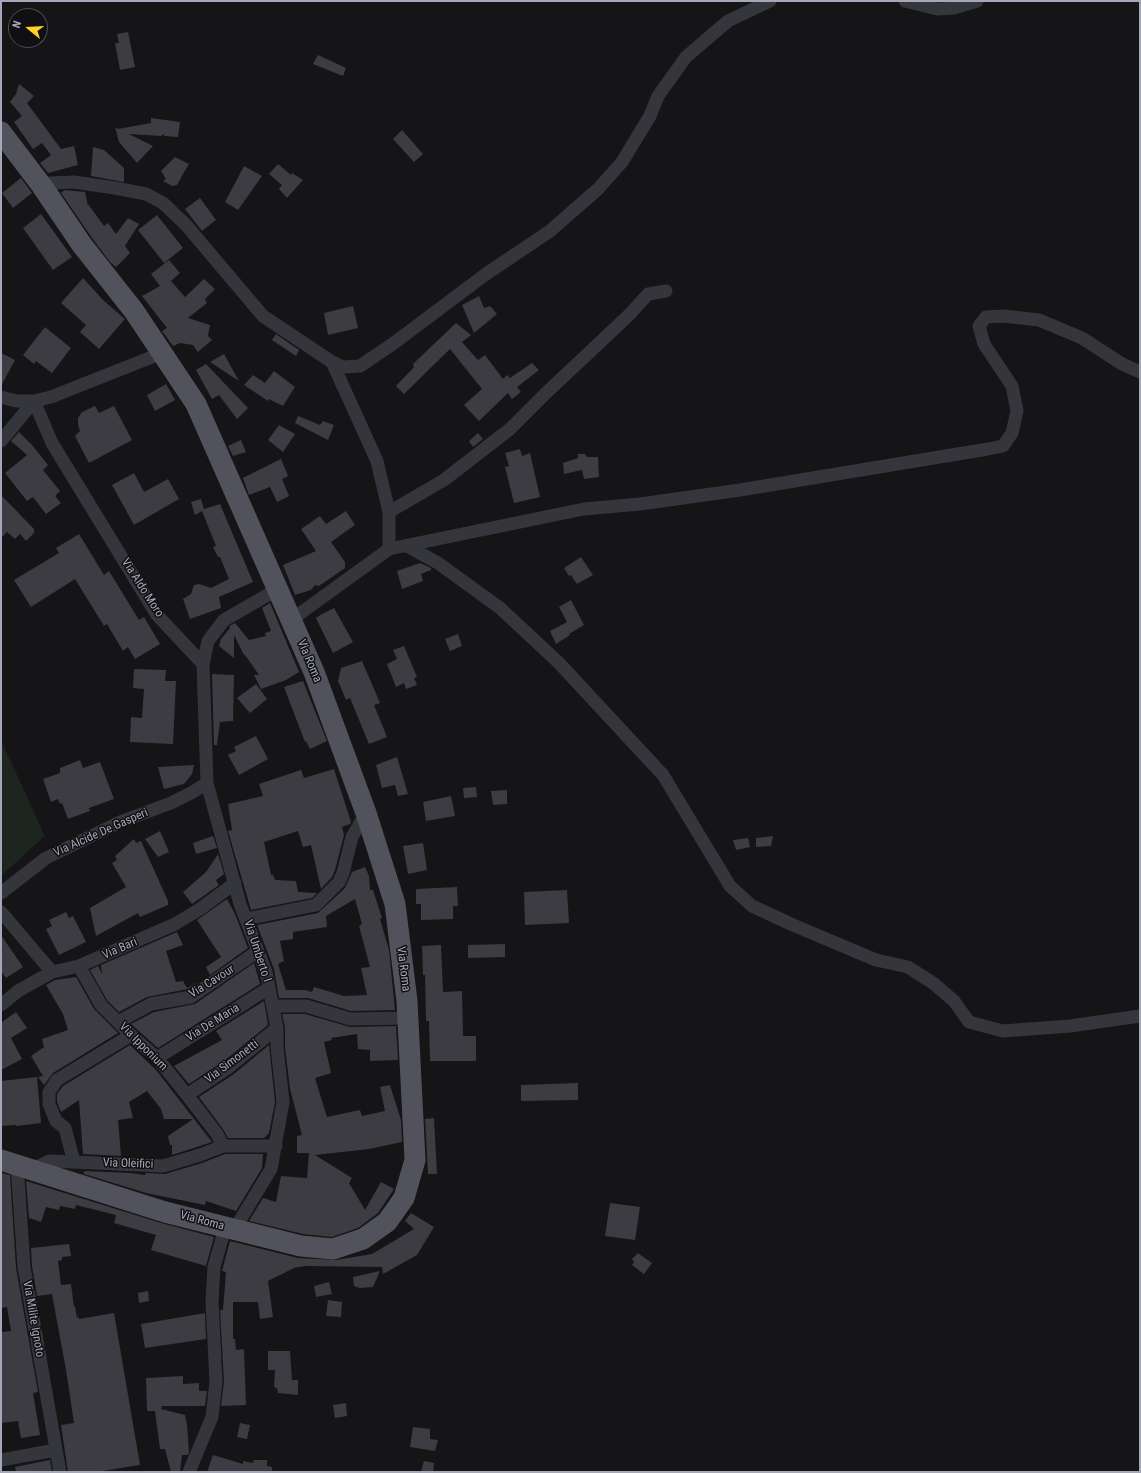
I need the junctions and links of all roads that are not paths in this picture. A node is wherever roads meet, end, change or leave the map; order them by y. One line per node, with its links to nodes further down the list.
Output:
1 (770, 1): 8 (street)
2 (905, 1): 3 (street)
3 (977, 1)
4 (1, 132): 5 (main road, Via Roma)
5 (42, 186): 7 (main road, Via Roma); 8 (street)
6 (666, 291): 13 (street)
7 (162, 353): 11 (street); 16 (main road, Via Roma)
8 (332, 362): 13 (street)
9 (1140, 372): 14 (street)
10 (1, 397): 11 (street)
11 (34, 400): 12 (street); 18 (street, Via Aldo Moro)
12 (1, 441)
13 (389, 512): 15 (street)
14 (407, 546): 15 (street); 31 (street)
15 (389, 549): 17 (street)
16 (278, 589): 17 (main road, Via Roma); 18 (street)
17 (291, 620): 20 (main road, Via Roma)
18 (203, 664): 19 (street)
19 (207, 783): 21 (street, Via Umberto I); 22 (street, Via Alcide De Gasperi)
20 (366, 813): 24 (street); 32 (main road, Via Roma)
21 (234, 883): 24 (street, Via Umberto I); 26 (street, Via Bari)
22 (1, 894)
23 (1, 912): 27 (street)
24 (246, 919): 25 (street, Via Umberto I)
25 (258, 951): 28 (street, Via Umberto I); 33 (street, Via Cavour)
26 (79, 966): 27 (street, Via Bari); 33 (street, Via Ipponium)
27 (52, 972): 29 (street, Via Bari)
28 (269, 988): 30 (street, Via Umberto I); 36 (street, Via De Maria)
29 (1, 1005)
30 (273, 1006): 32 (street); 34 (street, Via Umberto I)
31 (1140, 1016)
32 (408, 1018): 42 (main road, Via Roma)
33 (118, 1022): 35 (street, Via Ipponium)
34 (277, 1028): 37 (street, Via Simonetti); 39 (street, Via Umberto I)
35 (131, 1035): 36 (street, Via Ipponium); 40 (street)
36 (157, 1058): 37 (street, Via Ipponium)
37 (187, 1095): 38 (street, Via Ipponium)
38 (223, 1146): 39 (street); 40 (street, Via Oleifici)
39 (276, 1146): 42 (street, Via Umberto I)
40 (74, 1162): 41 (street, Via Oleifici)
41 (17, 1164): 42 (main road, Via Roma); 43 (street, Via Milite Ignoto)
42 (229, 1229): 46 (street, Via Umberto I)
43 (56, 1450): 44 (street); 45 (street, Via Milite Ignoto)
44 (1, 1460)
45 (60, 1472)
46 (189, 1472)

